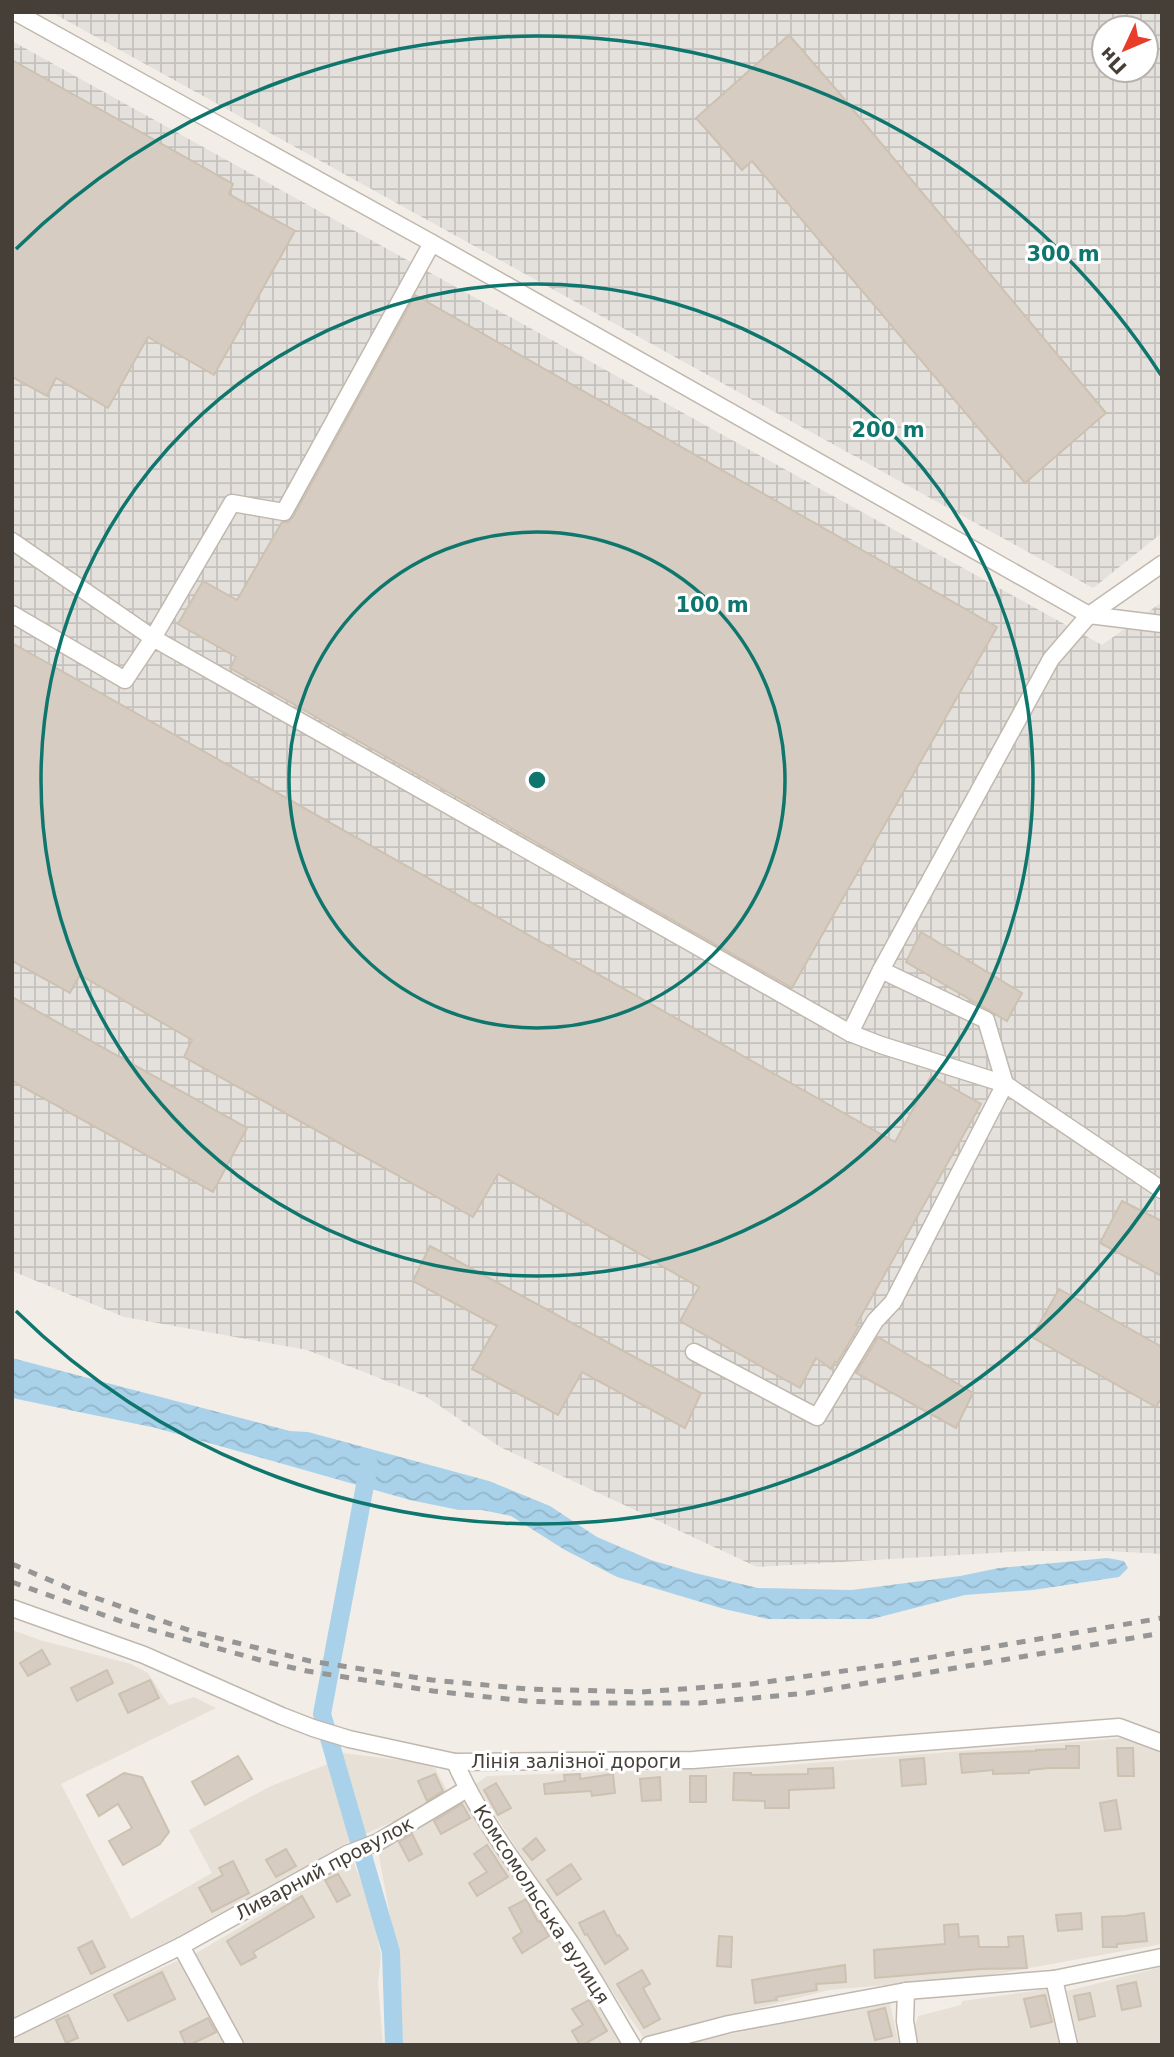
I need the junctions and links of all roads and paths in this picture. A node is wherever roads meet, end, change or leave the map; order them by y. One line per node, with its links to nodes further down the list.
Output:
1 (15, 12): 2 (street)
2 (432, 243): 6 (street); 8 (street)
3 (12, 541): 8 (street)
4 (1162, 564): 6 (street)
5 (12, 614): 8 (street)
6 (1089, 615): 7 (street); 9 (street)
7 (1162, 624)
8 (153, 638): 10 (street)
9 (881, 970): 10 (street); 11 (street)
10 (850, 1032): 11 (street)
11 (1006, 1084): 12 (street); 13 (street)
12 (1162, 1190)
13 (694, 1352)
14 (12, 1608): 16 (street, Лінія залізної дороги)
15 (1162, 1743): 16 (street, Лінія залізної дороги)
16 (455, 1762): 17 (street, Комсомольська вулиця)
17 (467, 1789): 18 (street, Ливарний провулок); 24 (street, Комсомольська вулиця)
18 (181, 1946): 22 (street, Ливарний провулок); 23 (street)
19 (1162, 1957): 20 (street)
20 (1054, 1979): 21 (street); 27 (street)
21 (906, 1991): 25 (street); 26 (street)
22 (12, 2029)
23 (235, 2045)
24 (632, 2045)
25 (649, 2045)
26 (909, 2045)
27 (1069, 2045)

